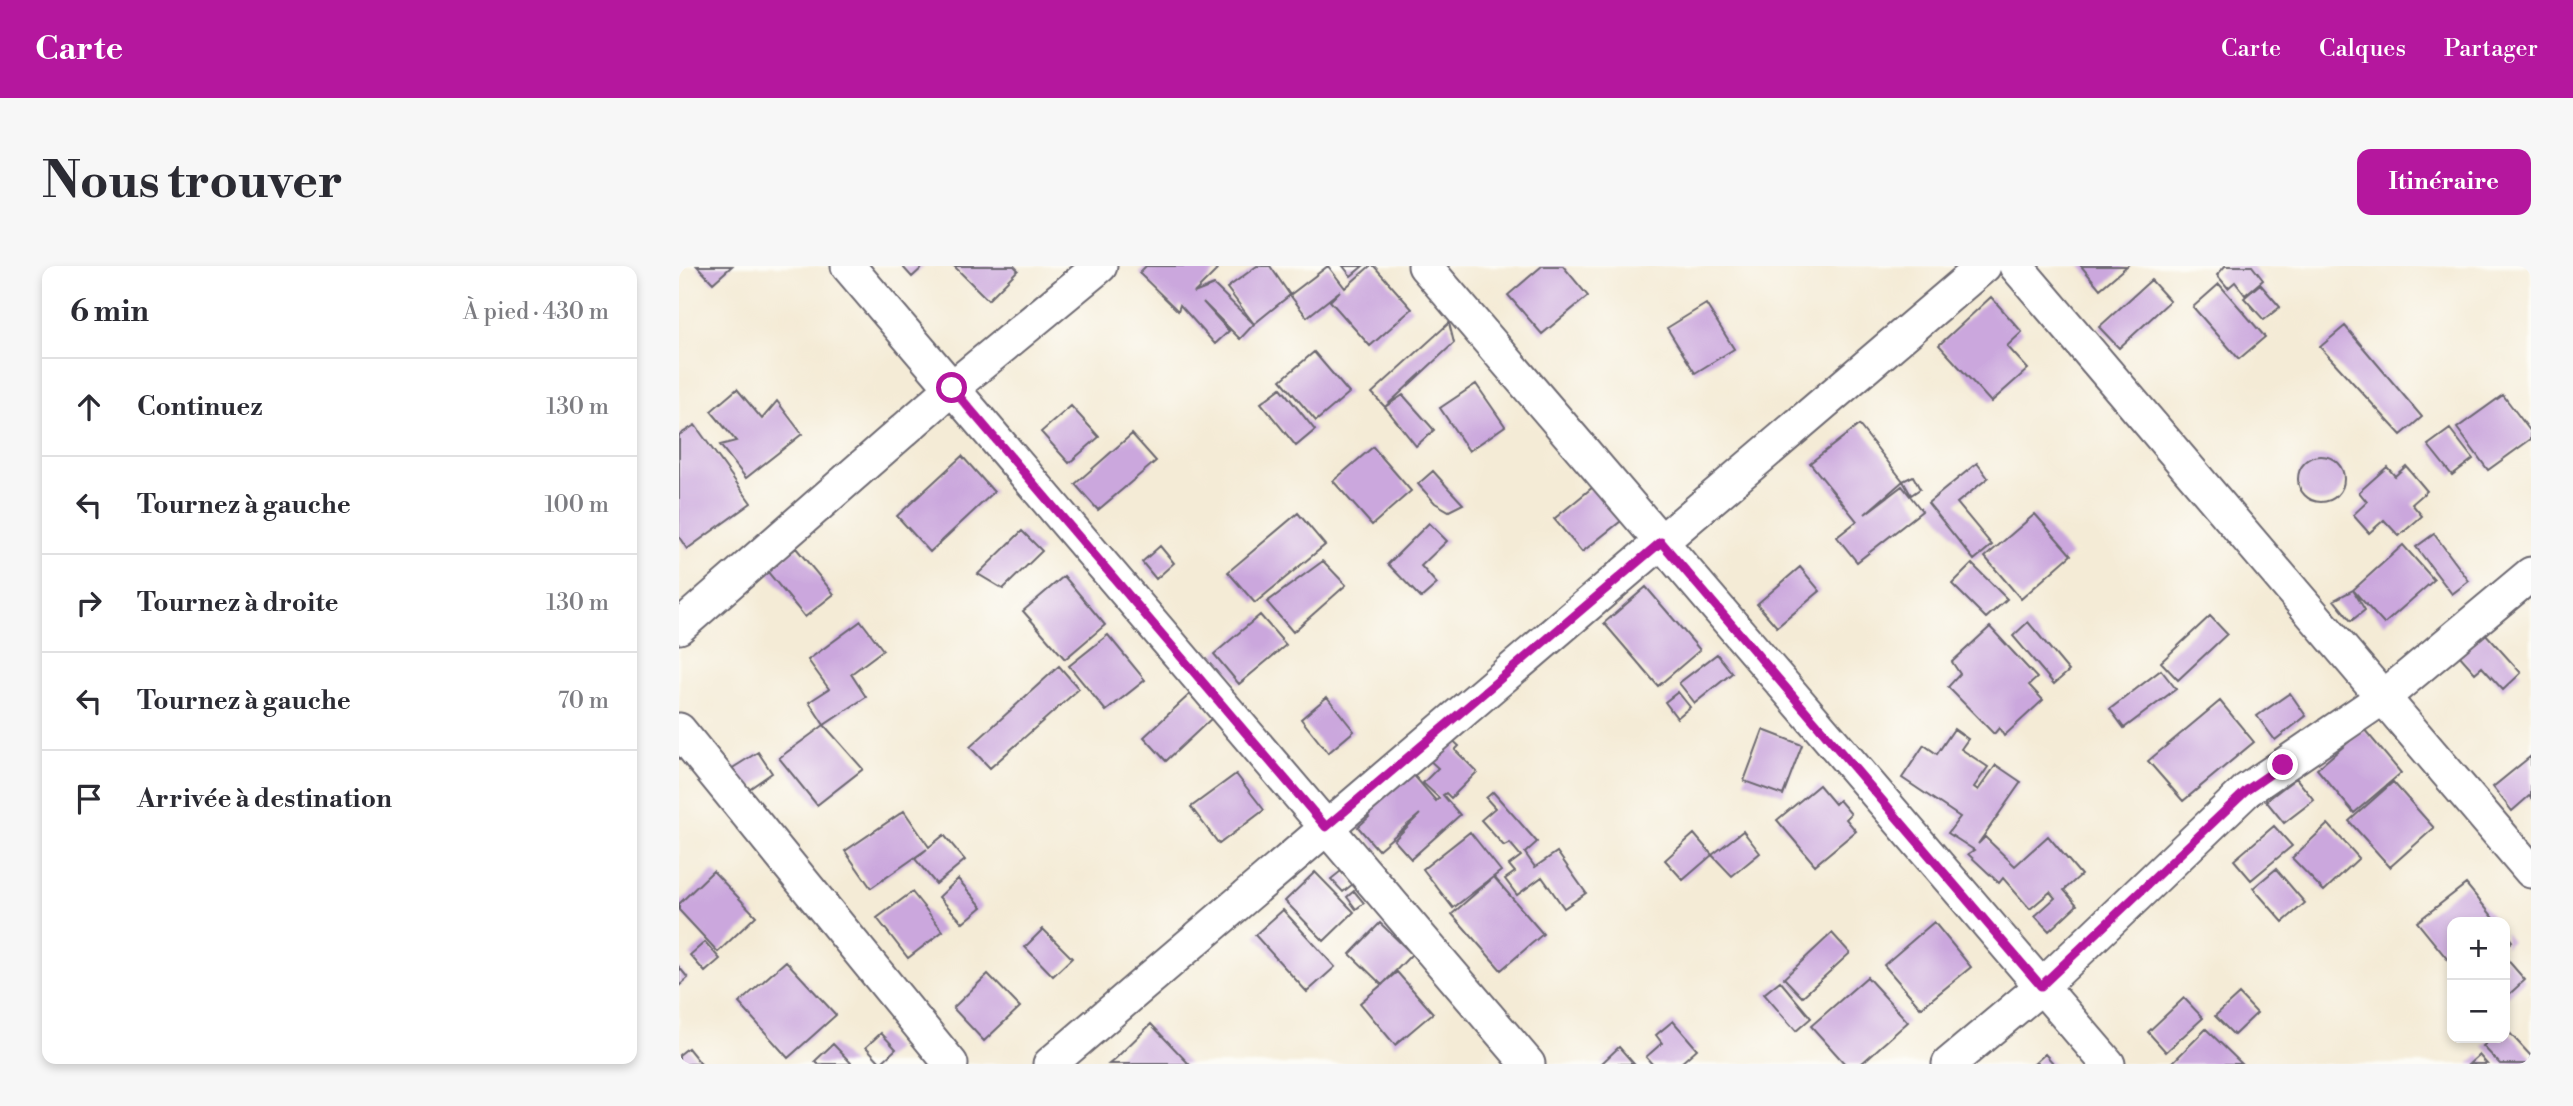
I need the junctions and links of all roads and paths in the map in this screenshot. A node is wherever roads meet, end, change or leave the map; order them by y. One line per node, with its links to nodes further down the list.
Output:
1 (848, 266): 6 (street)
2 (1100, 266): 6 (street)
3 (1425, 266): 7 (street)
4 (1984, 266): 7 (street)
5 (2017, 266): 10 (street)
6 (952, 388): 9 (street); 12 (street)
7 (1661, 542): 12 (street); 14 (street)
8 (2531, 573): 10 (street)
9 (679, 627)
10 (2385, 696): 13 (street); 14 (street)
11 (679, 730): 15 (street)
12 (1326, 827): 16 (street); 17 (street)
13 (2531, 871)
14 (2041, 986): 18 (street); 19 (street)
15 (951, 1064)
16 (1050, 1064)
17 (1528, 1064)
18 (1949, 1064)
19 (2108, 1064)

